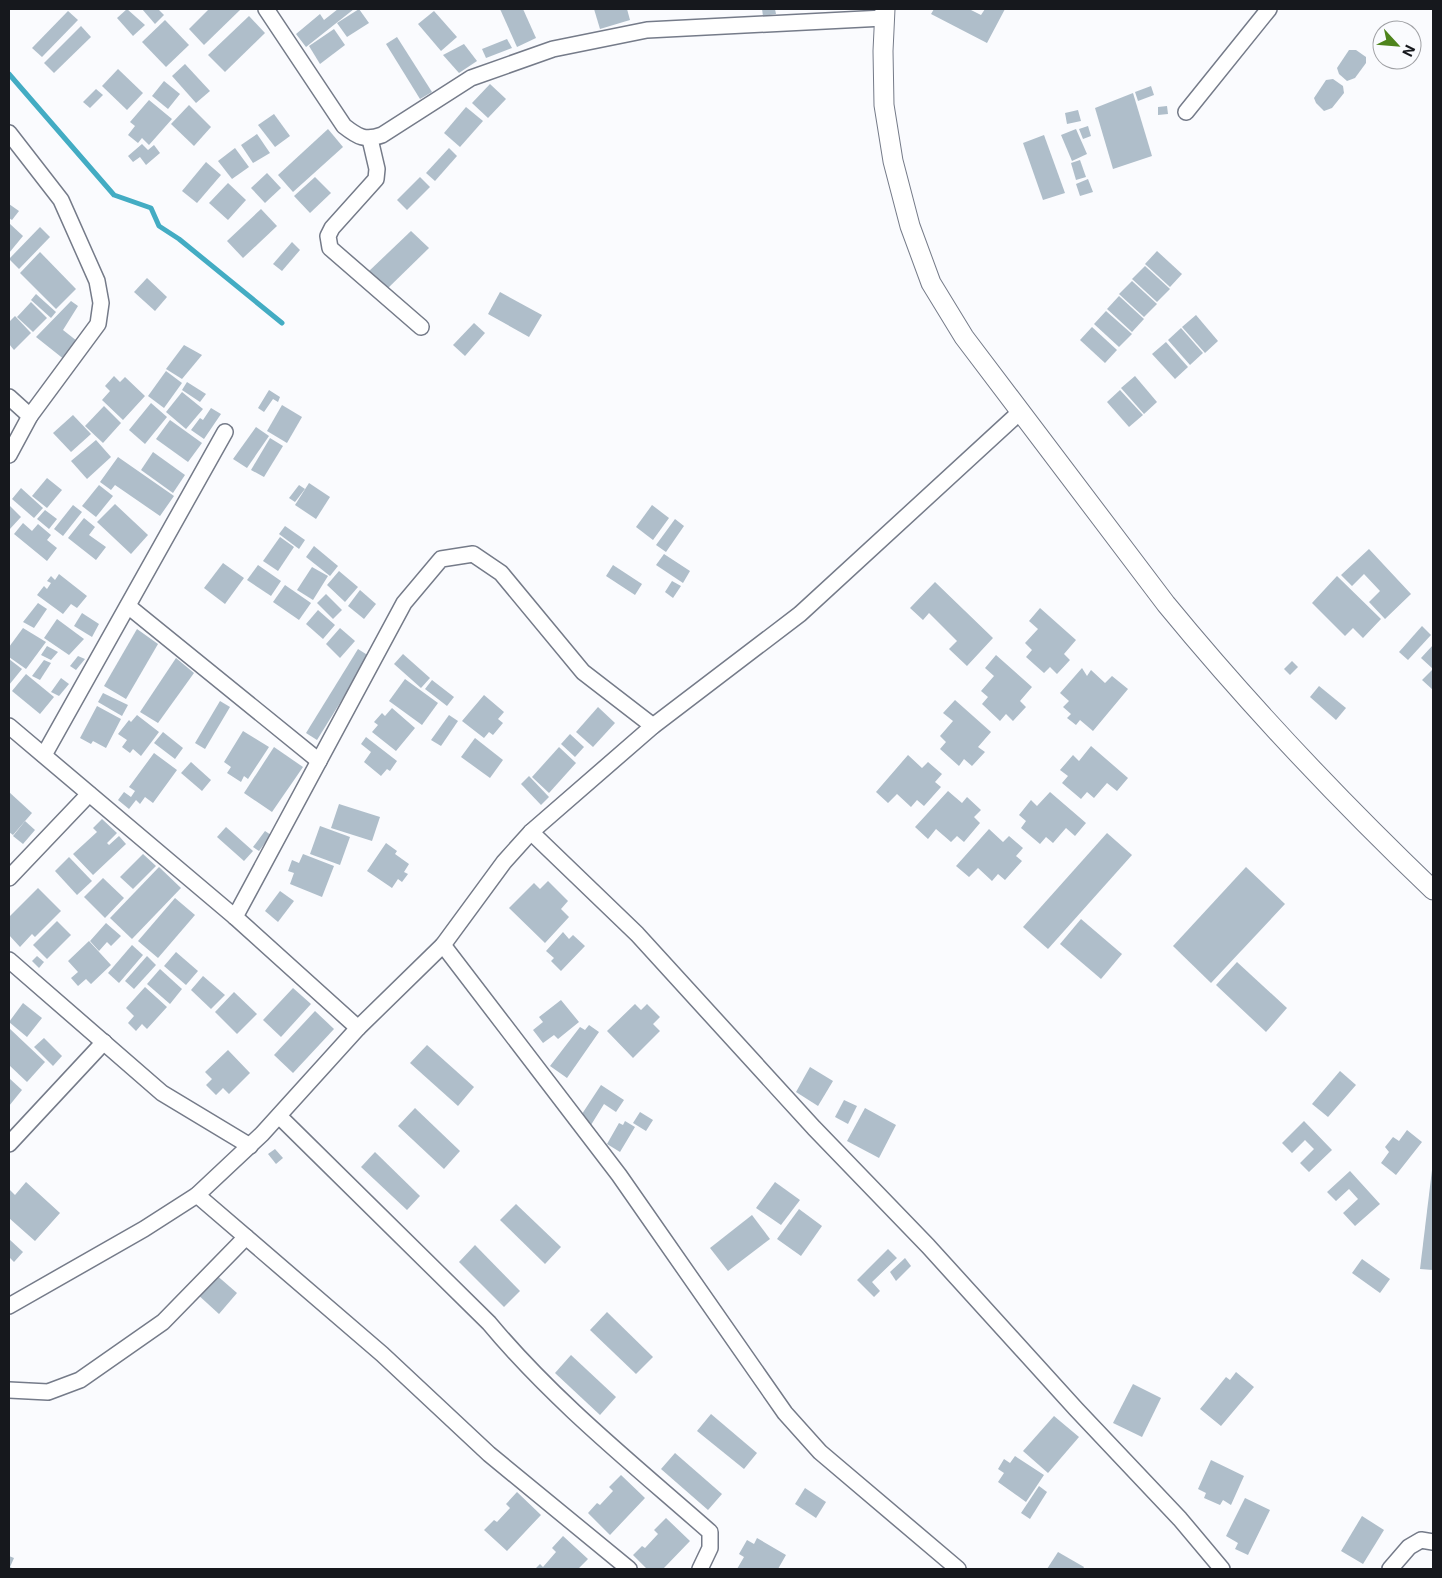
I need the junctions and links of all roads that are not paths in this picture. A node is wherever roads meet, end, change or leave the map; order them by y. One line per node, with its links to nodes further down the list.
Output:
1 (266, 9): 6 (street)
2 (1269, 9): 4 (street)
3 (885, 13): 6 (street); 9 (street)
4 (1186, 112)
5 (9, 133): 10 (street)
6 (370, 139): 7 (street)
7 (421, 327)
8 (9, 397): 10 (street)
9 (1020, 412): 15 (street); 21 (street)
10 (30, 416): 12 (street)
11 (225, 432): 13 (street)
12 (9, 455)
13 (128, 606): 16 (street); 17 (street)
14 (9, 726): 16 (street)
15 (653, 726): 17 (street); 19 (street)
16 (44, 755): 18 (street)
17 (319, 761): 22 (street)
18 (89, 794): 20 (street); 22 (street)
19 (531, 832): 23 (street); 38 (street)
20 (9, 878)
21 (1433, 890)
22 (235, 917): 25 (street)
23 (443, 945): 25 (street); 37 (street)
24 (9, 960): 26 (street)
25 (358, 1028): 27 (street)
26 (104, 1042): 28 (street); 29 (street)
27 (279, 1116): 29 (street); 36 (street)
28 (9, 1144)
29 (250, 1146): 30 (street)
30 (197, 1195): 31 (street); 32 (street)
31 (246, 1238): 33 (street); 35 (street)
32 (9, 1306)
33 (9, 1390)
34 (1433, 1542): 39 (street)
35 (629, 1569)
36 (700, 1569)
37 (958, 1569)
38 (1222, 1569)
39 (1390, 1569)

